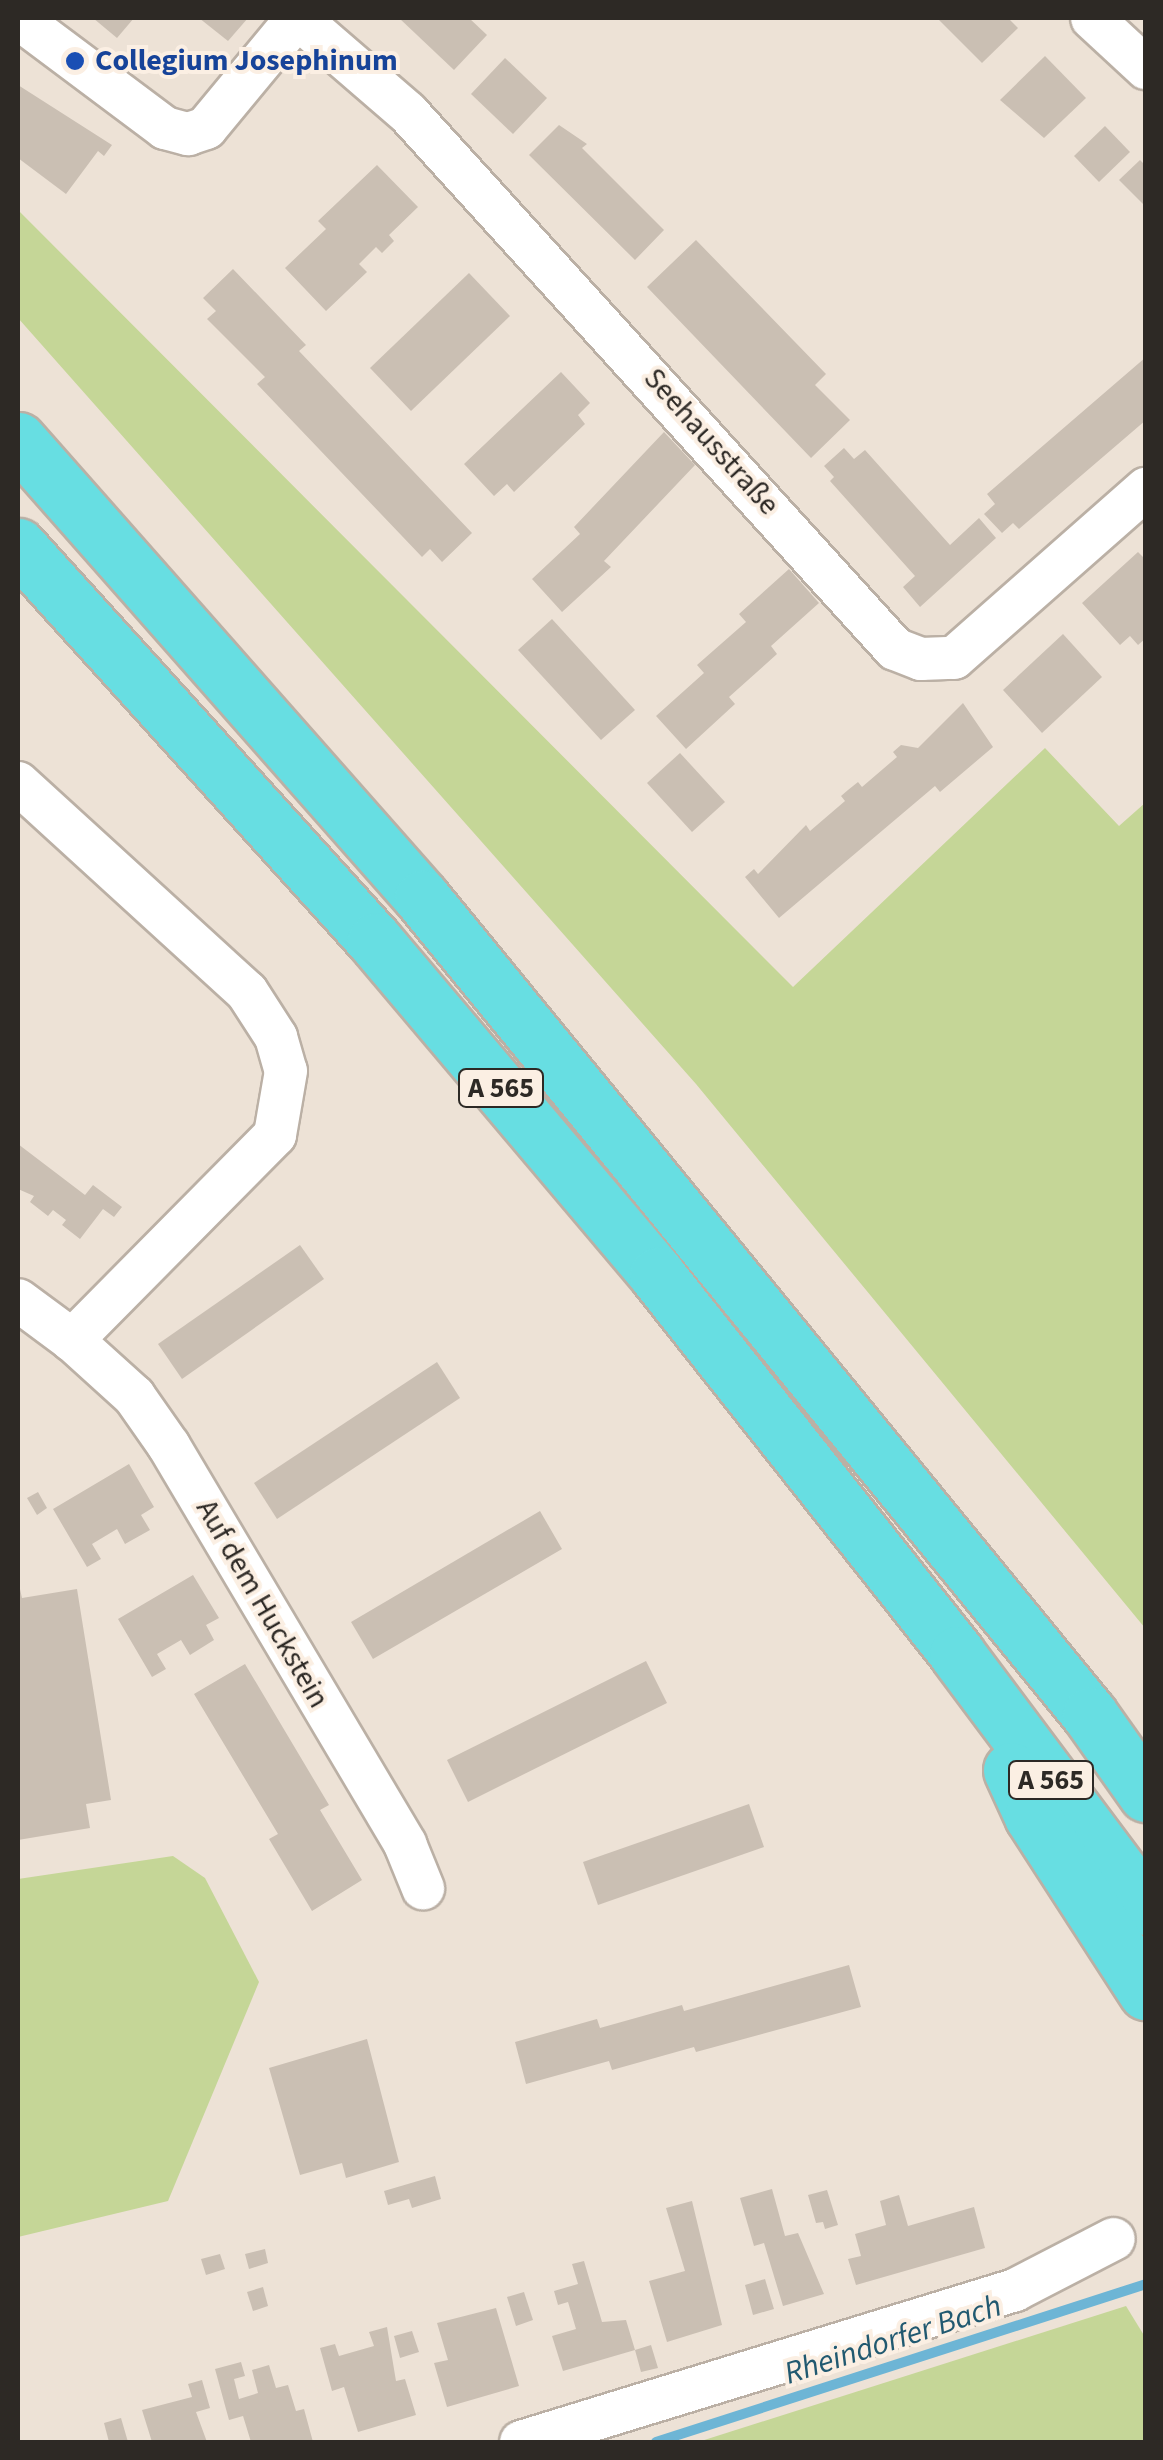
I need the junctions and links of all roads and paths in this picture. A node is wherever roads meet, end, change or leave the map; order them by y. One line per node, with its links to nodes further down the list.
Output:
1 (18, 18): 2 (street, Seehausstraße)
2 (298, 18): 6 (street, Seehausstraße)
3 (1092, 18): 4 (street)
4 (1146, 68)
5 (18, 440): 12 (highway, A 565)
6 (1146, 489)
7 (18, 546): 11 (highway, A 565)
8 (18, 783): 10 (street)
9 (18, 1300): 10 (street, Auf dem Huckstein)
10 (72, 1340): 15 (street, Auf dem Huckstein)
11 (956, 1654): 16 (highway, A 565); 17 (highway)
12 (1090, 1714): 13 (highway); 14 (highway, A 565)
13 (1146, 1761)
14 (1146, 1794)
15 (423, 1888)
16 (1146, 1906)
17 (1146, 1992)
18 (1114, 2239): 19 (street)
19 (521, 2442)

